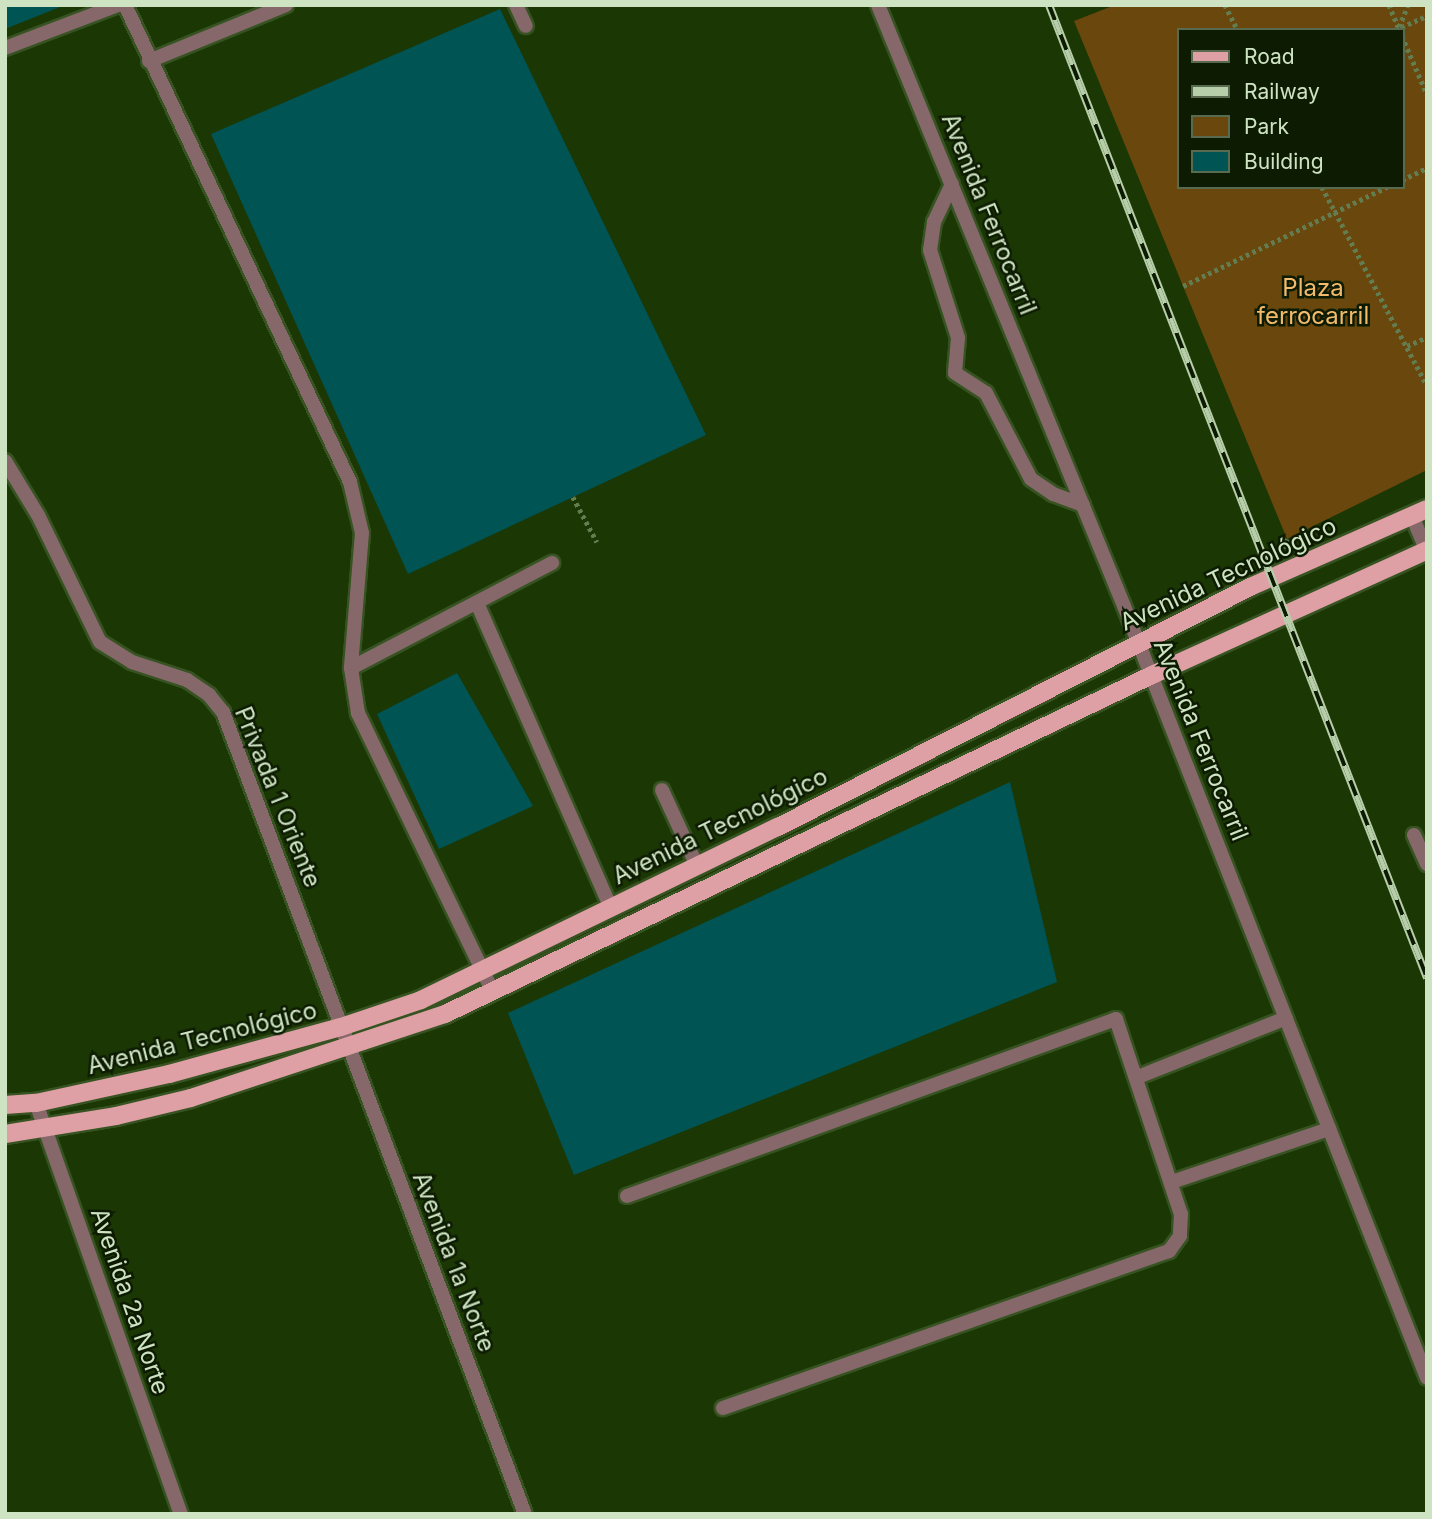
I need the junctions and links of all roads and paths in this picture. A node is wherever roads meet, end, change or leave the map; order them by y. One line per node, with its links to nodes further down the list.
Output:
1 (118, 5): 16 (street)
2 (125, 5): 17 (street)
3 (286, 5): 17 (street)
4 (516, 5): 10 (street)
5 (878, 5): 21 (street, Avenida Ferrocarril)
6 (1225, 5): 11 (path)
7 (1389, 5): 12 (path)
8 (1408, 5): 13 (path)
9 (1427, 16): 14 (path)
10 (526, 26)
11 (1237, 28)
12 (1398, 28)
13 (1398, 28)
14 (1400, 28)
15 (1404, 41): 18 (path)
16 (5, 48)
17 (149, 61): 38 (street)
18 (1427, 94)
19 (1427, 168): 20 (path)
20 (1404, 179)
21 (952, 184): 31 (street, Avenida Ferrocarril); 31 (street)
22 (1323, 189): 24 (path)
23 (1383, 189): 24 (path)
24 (1335, 213): 25 (path); 27 (path)
25 (1183, 286)
26 (1427, 337): 27 (path)
27 (1407, 346): 28 (path)
28 (1427, 385)
29 (5, 461): 48 (street, Privada 1 Oriente)
30 (573, 497): 33 (path)
31 (1083, 505): 37 (street, Avenida Ferrocarril)
32 (1419, 513): 34 (street); 37 (main road, Avenida Tecnológico)
33 (597, 542)
34 (1427, 550): 39 (main road, Avenida Tecnológico)
35 (552, 564): 36 (street)
36 (477, 603): 38 (street); 44 (street)
37 (1138, 642): 39 (street, Avenida Ferrocarril); 42 (main road, Avenida Tecnológico)
38 (351, 668): 45 (street)
39 (1152, 675): 46 (main road, Avenida Tecnológico); 47 (street, Avenida Ferrocarril)
40 (662, 790): 42 (street)
41 (1414, 835): 43 (street)
42 (696, 864): 44 (main road, Avenida Tecnológico)
43 (1427, 864)
44 (610, 906): 45 (main road, Avenida Tecnológico)
45 (482, 969): 46 (street); 48 (main road, Avenida Tecnológico)
46 (493, 992): 49 (main road, Avenida Tecnológico)
47 (1286, 1017): 50 (street); 54 (street, Avenida Ferrocarril)
48 (341, 1027): 49 (street, Avenida 1a Norte); 51 (main road, Avenida Tecnológico)
49 (348, 1048): 53 (main road, Avenida Tecnológico); 61 (street, Avenida 1a Norte)
50 (1138, 1077): 56 (street); 57 (street)
51 (36, 1103): 52 (main road, Avenida Tecnológico); 53 (street, Avenida 2a Norte)
52 (5, 1105)
53 (46, 1128): 55 (main road, Avenida Tecnológico); 60 (street, Avenida 2a Norte)
54 (1329, 1129): 56 (street); 58 (street, Avenida Ferrocarril)
55 (5, 1134)
56 (1171, 1182): 59 (street)
57 (627, 1196)
58 (1427, 1378)
59 (723, 1408)
60 (181, 1514)
61 (524, 1514)

